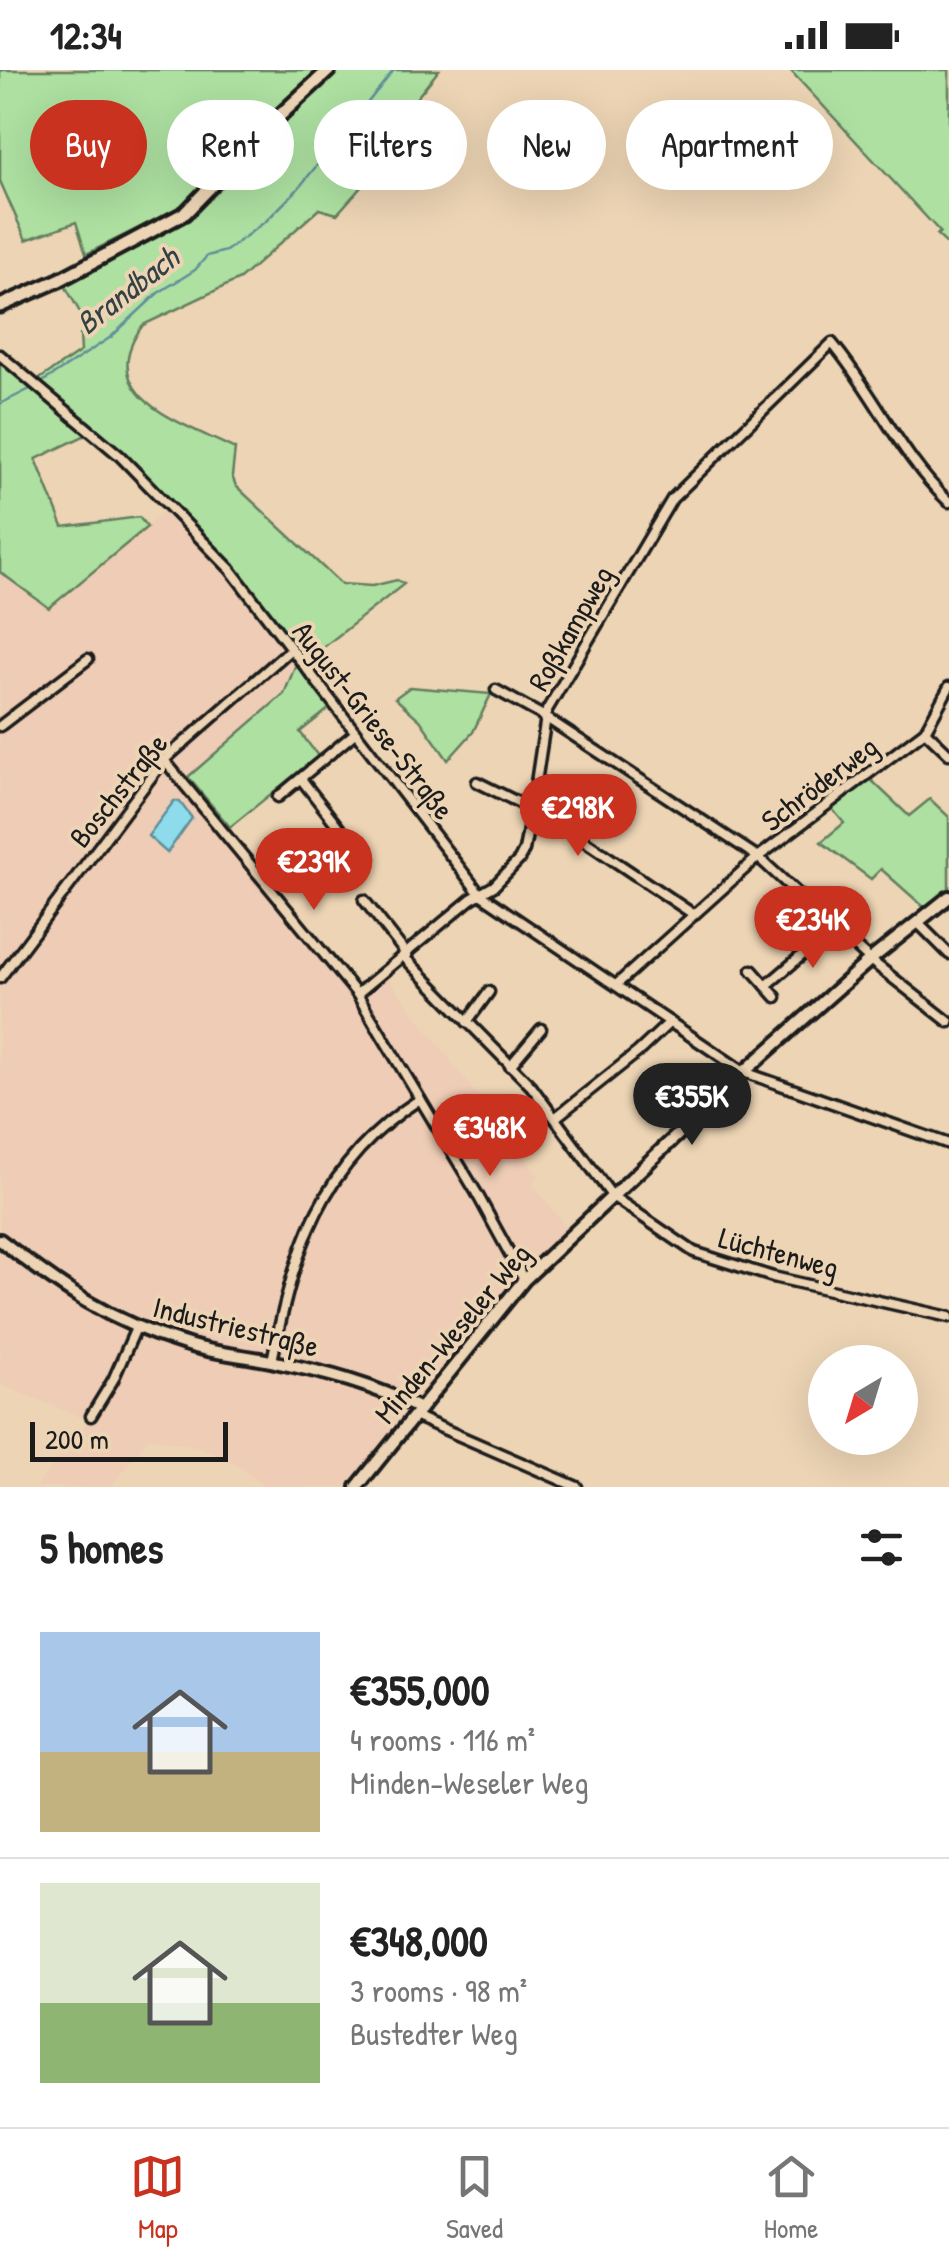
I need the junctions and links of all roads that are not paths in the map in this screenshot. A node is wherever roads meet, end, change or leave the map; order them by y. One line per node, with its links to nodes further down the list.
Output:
1 (329, 70): 2 (main road)
2 (0, 306)
3 (0, 355): 5 (street, August-Griese-Straße)
4 (949, 502): 9 (street, Roßkampweg)
5 (291, 649): 12 (street, August-Griese-Straße); 14 (street, Boschstraße)
6 (88, 659): 10 (street)
7 (949, 688): 11 (street, Schröderweg)
8 (496, 690): 9 (street)
9 (544, 718): 18 (street, Roßkampweg); 20 (street)
10 (0, 726)
11 (925, 731): 13 (street); 20 (street, Schröderweg)
12 (356, 732): 15 (street); 21 (street, August-Griese-Straße)
13 (949, 754)
14 (164, 760): 31 (street, Boschstraße); 35 (street)
15 (301, 779): 17 (street); 19 (street)
16 (477, 782): 18 (street)
17 (278, 797)
18 (532, 809): 21 (street, Roßkampweg); 24 (street)
19 (351, 844)
20 (758, 857): 24 (street, Schröderweg); 26 (street)
21 (480, 894): 28 (street, Roßkampweg); 32 (street, August-Griese-Straße)
22 (949, 897): 25 (street, Minden-Weseler Weg)
23 (364, 900): 28 (street, Lüchtenweg)
24 (693, 914): 32 (street, Schröderweg)
25 (917, 922): 27 (street); 29 (street, Minden-Weseler Weg)
26 (834, 928): 29 (street); 33 (street)
27 (949, 954)
28 (405, 956): 35 (street, Roßkampweg); 37 (street, Lüchtenweg)
29 (870, 960): 39 (street); 42 (street, Minden-Weseler Weg)
30 (752, 970): 33 (street)
31 (0, 978)
32 (616, 985): 38 (street, August-Griese-Straße)
33 (766, 986): 36 (street)
34 (489, 992): 37 (street)
35 (357, 994): 43 (street)
36 (776, 998)
37 (467, 1022): 41 (street, Lüchtenweg)
38 (670, 1022): 42 (street, August-Griese-Straße); 45 (street)
39 (949, 1022)
40 (541, 1029): 41 (street)
41 (510, 1066): 45 (street, Lüchtenweg)
42 (744, 1072): 46 (street, Minden-Weseler Weg); 47 (street, August-Griese-Straße)
43 (420, 1098): 50 (street); 53 (street)
44 (664, 1104): 46 (street)
45 (555, 1118): 48 (street, Lüchtenweg)
46 (683, 1129): 48 (street, Minden-Weseler Weg)
47 (949, 1144)
48 (612, 1196): 50 (street, Minden-Weseler Weg); 51 (street, Lüchtenweg)
49 (0, 1240): 52 (street, Industriestraße)
50 (524, 1280): 54 (street, Minden-Weseler Weg)
51 (949, 1317)
52 (136, 1328): 53 (street, Industriestraße); 55 (street)
53 (272, 1361): 54 (street, Industriestraße)
54 (417, 1412): 56 (street, Minden-Weseler Weg); 57 (street)
55 (91, 1416)
56 (357, 1487)
57 (578, 1487)

